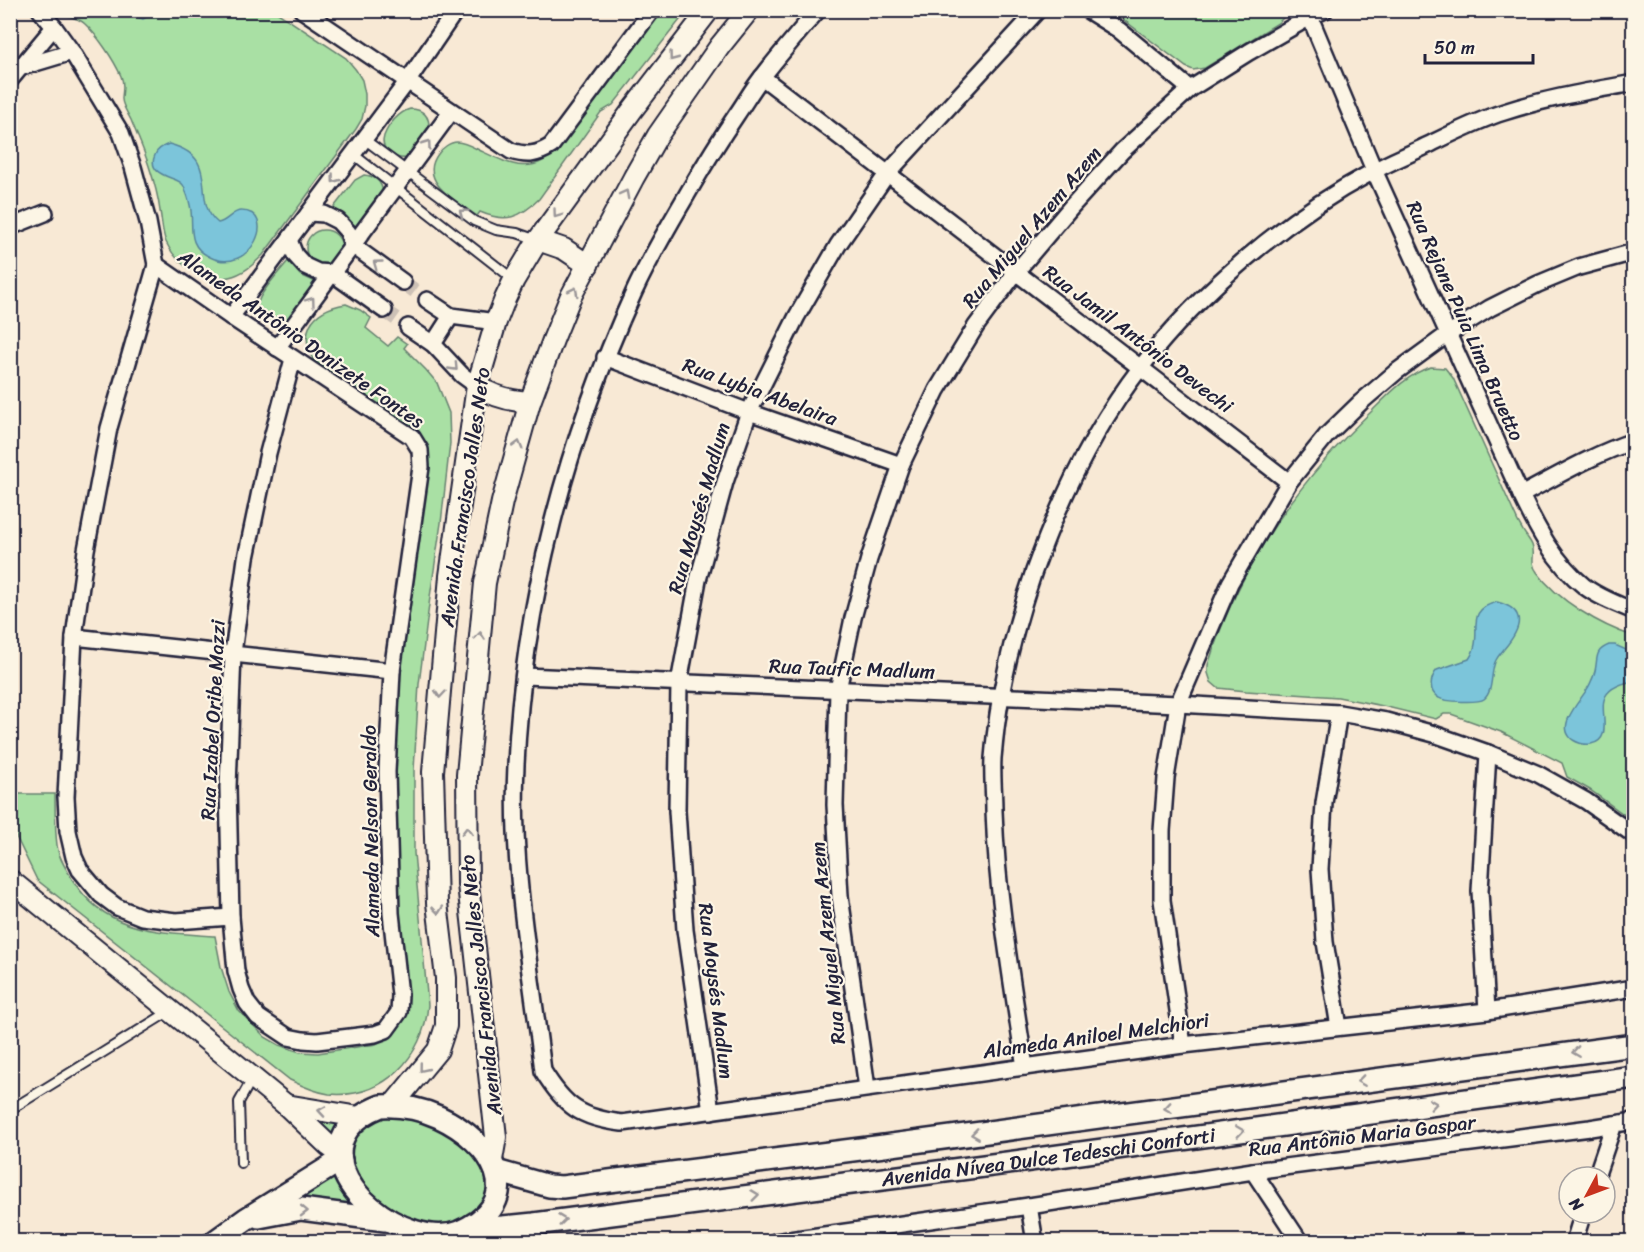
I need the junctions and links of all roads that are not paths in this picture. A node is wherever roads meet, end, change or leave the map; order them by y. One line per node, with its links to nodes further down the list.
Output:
1 (40, 10): 12 (street)
2 (302, 10): 17 (street)
3 (456, 10): 17 (street)
4 (652, 10): 20 (street)
5 (709, 10): 21 (street, Avenida Francisco Jalles Neto, one-way to 21)
6 (749, 10): 39 (street, Avenida Francisco Jalles Neto, one-way to 6)
7 (818, 10): 15 (street)
8 (1038, 10): 29 (street, Rua Moysés Madlum)
9 (1087, 10): 19 (street)
10 (1325, 10): 11 (street, Rua Miguel Azem Azem)
11 (1308, 14): 19 (street, Rua Miguel Azem Azem); 27 (street, Rua Rejane Puia Lima Bruetto)
12 (54, 27): 13 (street); 14 (street)
13 (72, 52): 14 (street); 38 (street)
14 (22, 67): 16 (street)
15 (762, 77): 29 (street, Rua Jamil Antônio Devechi); 53 (street)
16 (10, 81)
17 (407, 82): 20 (street); 23 (street)
18 (1634, 83): 27 (street)
19 (1190, 89): 40 (street, Rua Miguel Azem Azem)
20 (451, 112): 28 (street, one-way to 20)
21 (630, 114): 22 (lane); 26 (street, Avenida Francisco Jalles Neto)
22 (609, 127)
23 (364, 139): 25 (street); 28 (lane)
24 (597, 143): 26 (lane)
25 (353, 154): 30 (lane); 32 (street, one-way to 32)
26 (591, 167): 35 (street, Avenida Francisco Jalles Neto, one-way to 35)
27 (1374, 170): 50 (street, Rua Rejane Puia Lima Bruetto); 55 (street)
28 (407, 171): 30 (street); 35 (lane, one-way to 28)
29 (887, 174): 40 (street, Rua Jamil Antônio Devechi); 58 (street, Rua Moysés Madlum)
30 (395, 187): 36 (street); 42 (lane)
31 (45, 213): 33 (street)
32 (309, 213): 34 (street); 36 (street)
33 (10, 227)
34 (289, 240): 41 (street); 47 (street)
35 (538, 240): 39 (street); 42 (street, Avenida Francisco Jalles Neto)
36 (352, 246): 41 (street); 43 (street, one-way to 36)
37 (1634, 252): 50 (street)
38 (156, 265): 47 (street, Alameda Antônio Donizete Fontes); 65 (street)
39 (588, 265): 57 (street, Avenida Francisco Jalles Neto, one-way to 39)
40 (1016, 272): 55 (street, Rua Jamil Antônio Devechi); 61 (street, Rua Miguel Azem Azem)
41 (332, 273): 45 (street); 52 (street, one-way to 41)
42 (514, 280): 48 (street, Avenida Francisco Jalles Neto)
43 (403, 282)
44 (427, 300): 46 (street)
45 (384, 310)
46 (451, 316): 48 (street); 51 (street)
47 (231, 317): 52 (street, Alameda Antônio Donizete Fontes)
48 (496, 322): 56 (street, Avenida Francisco Jalles Neto)
49 (408, 327): 51 (street)
50 (1448, 334): 62 (street); 63 (street, Rua Rejane Puia Lima Bruetto)
51 (433, 344): 56 (street, one-way to 56)
52 (277, 348): 54 (street, Alameda Antônio Donizete Fontes)
53 (605, 357): 58 (street, Rua Lybia Abelaira); 68 (street)
54 (293, 359): 60 (street, Alameda Antônio Donizete Fontes); 66 (street, Rua Izabel Oribe Mazzi)
55 (1141, 367): 62 (street, Rua Jamil Antônio Devechi); 71 (street)
56 (477, 386): 57 (street); 91 (street, Avenida Francisco Jalles Neto, one-way to 91)
57 (530, 402): 100 (street, Avenida Francisco Jalles Neto, one-way to 57)
58 (749, 412): 61 (street, Rua Lybia Abelaira); 69 (street, Rua Moysés Madlum)
59 (1634, 441): 63 (street)
60 (420, 450): 67 (street, Alameda Nelson Geraldo)
61 (901, 465): 70 (street, Rua Miguel Azem Azem)
62 (1289, 482): 72 (street)
63 (1521, 495): 64 (street, Rua Rejane Puia Lima Bruetto)
64 (1634, 611)
65 (75, 637): 66 (street); 77 (street)
66 (233, 653): 67 (street); 77 (street, Rua Izabel Oribe Mazzi)
67 (392, 671): 82 (street, Alameda Nelson Geraldo)
68 (524, 676): 69 (street, Rua Taufic Madlum); 94 (street, Alameda Aniloel Melchiori)
69 (679, 683): 70 (street, Rua Taufic Madlum); 94 (street, Rua Moysés Madlum)
70 (838, 690): 71 (street, Rua Taufic Madlum); 89 (street, Rua Miguel Azem Azem)
71 (1000, 697): 72 (street, Rua Taufic Madlum); 85 (street)
72 (1178, 704): 73 (street, Rua Taufic Madlum); 83 (street)
73 (1339, 713): 74 (street, Rua Taufic Madlum); 81 (street)
74 (1488, 753): 75 (street, Rua Taufic Madlum); 80 (street)
75 (1634, 835)
76 (16, 889): 79 (street)
77 (231, 917): 82 (street, Rua Izabel Oribe Mazzi)
78 (1634, 988): 80 (street, Alameda Aniloel Melchiori)
79 (171, 1011): 88 (street); 93 (lane)
80 (1487, 1011): 81 (street, Alameda Aniloel Melchiori)
81 (1339, 1027): 83 (street, Alameda Aniloel Melchiori)
82 (317, 1041)
83 (1183, 1045): 85 (street, Alameda Aniloel Melchiori)
84 (1634, 1045): 86 (main road, Avenida Nívea Dulce Tedeschi Conforti, one-way to 86)
85 (1025, 1067): 89 (street, Alameda Aniloel Melchiori)
86 (1391, 1077): 92 (main road); 100 (main road, Avenida Nívea Dulce Tedeschi Conforti, one-way to 100)
87 (1634, 1077): 92 (main road, Avenida Nívea Dulce Tedeschi Conforti, one-way to 87)
88 (253, 1078): 90 (street); 99 (lane)
89 (867, 1088): 94 (street, Alameda Aniloel Melchiori)
90 (286, 1105): 95 (street, one-way to 90); 98 (street)
91 (392, 1106): 95 (main road); 100 (main road)
92 (1395, 1109): 107 (main road, Avenida Nívea Dulce Tedeschi Conforti, one-way to 92)
93 (10, 1110)
94 (711, 1111)
95 (359, 1117): 98 (main road)
96 (1634, 1120): 97 (street, Rua Antônio Maria Gaspar)
97 (1614, 1124): 101 (street); 102 (street, Rua Antônio Maria Gaspar)
98 (340, 1157): 104 (main road); 105 (main road)
99 (241, 1162)
100 (494, 1165): 107 (main road)
101 (1600, 1165)
102 (1253, 1171): 103 (street, Rua Antônio Maria Gaspar); 111 (street)
103 (1029, 1206): 109 (street, Rua Antônio Maria Gaspar); 110 (street)
104 (246, 1219): 105 (main road, one-way to 105); 108 (main road)
105 (387, 1220): 107 (main road)
106 (1579, 1225): 112 (street)
107 (462, 1231)
108 (214, 1242)
109 (775, 1242)
110 (1035, 1242)
111 (1300, 1242)
112 (1574, 1242)

